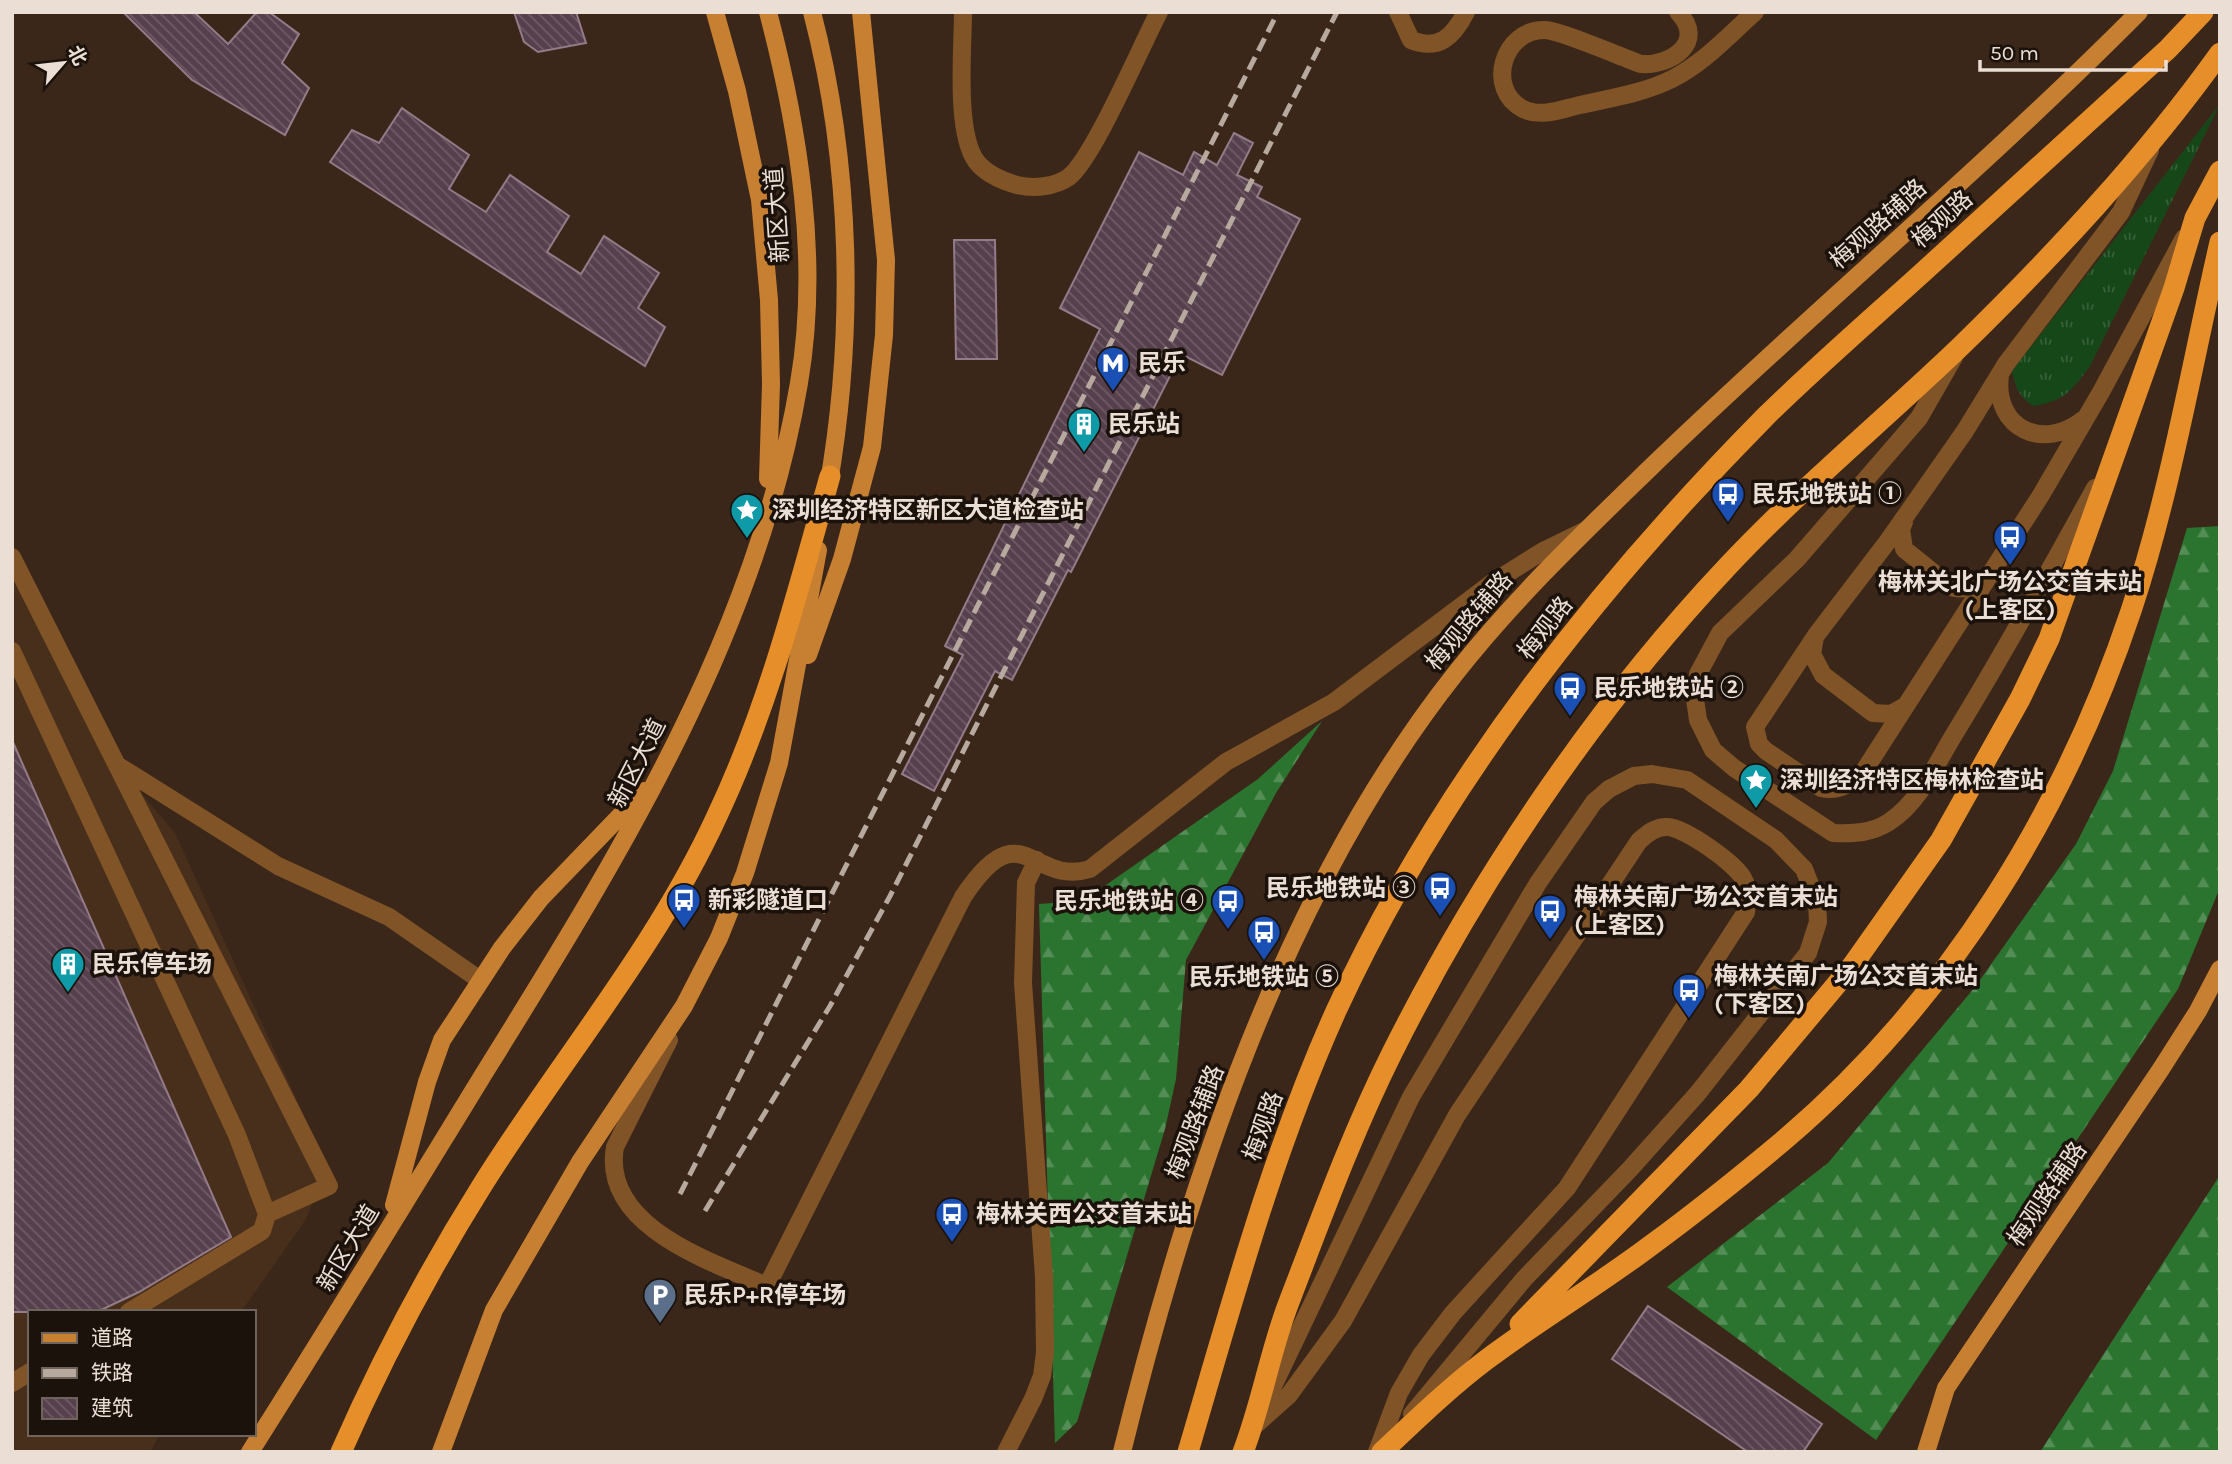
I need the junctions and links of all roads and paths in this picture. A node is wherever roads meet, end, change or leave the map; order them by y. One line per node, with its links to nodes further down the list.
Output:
1 (715, 12): 25 (main road)
2 (768, 12): 25 (main road, 新区大道)
3 (811, 12): 22 (main road)
4 (963, 12): 5 (lane)
5 (1159, 12)
6 (1398, 12): 7 (lane)
7 (1466, 12)
8 (1678, 12): 9 (lane)
9 (1755, 12)
10 (2139, 12): 24 (main road, 梅观路辅路)
11 (2203, 12): 50 (highway, 梅观路)
12 (862, 15): 30 (main road)
13 (2220, 53): 14 (highway)
14 (2156, 138): 18 (highway); 19 (lane)
15 (2220, 171): 16 (highway)
16 (2195, 218): 20 (lane); 21 (highway)
17 (2220, 242): 41 (highway)
18 (1961, 345): 21 (lane); 44 (highway)
19 (2000, 372): 20 (lane); 23 (lane)
20 (2088, 416): 27 (lane)
21 (2118, 448): 41 (highway)
22 (830, 476): 30 (main road); 46 (highway)
23 (1910, 509): 27 (lane); 28 (lane)
24 (1587, 529): 34 (lane); 49 (main road, 梅观路辅路)
25 (759, 549): 33 (main road, 新区大道)
26 (12, 556): 32 (lane)
27 (1990, 574): 31 (lane)
28 (1817, 634): 31 (lane); 31 (lane)
29 (12, 651): 38 (lane)
30 (791, 705): 37 (main road)
31 (1905, 706)
32 (116, 764): 36 (lane); 38 (lane)
33 (660, 773): 36 (main road); 39 (main road, 新区大道)
34 (1037, 860): 37 (lane); 48 (lane)
35 (2220, 969): 53 (main road, 梅观路辅路)
36 (480, 980): 39 (main road)
37 (684, 1006): 47 (main road)
38 (267, 1214): 40 (lane)
39 (381, 1241): 45 (main road, 新区大道)
40 (132, 1310)
41 (1484, 1361): 52 (highway)
42 (28, 1373): 43 (lane)
43 (12, 1383)
44 (1252, 1428): 51 (highway); 52 (lane); 52 (lane)
45 (250, 1452)
46 (341, 1452)
47 (441, 1452)
48 (1006, 1452)
49 (1122, 1452)
50 (1188, 1452)
51 (1243, 1452)
52 (1380, 1452)
53 (1926, 1452)

